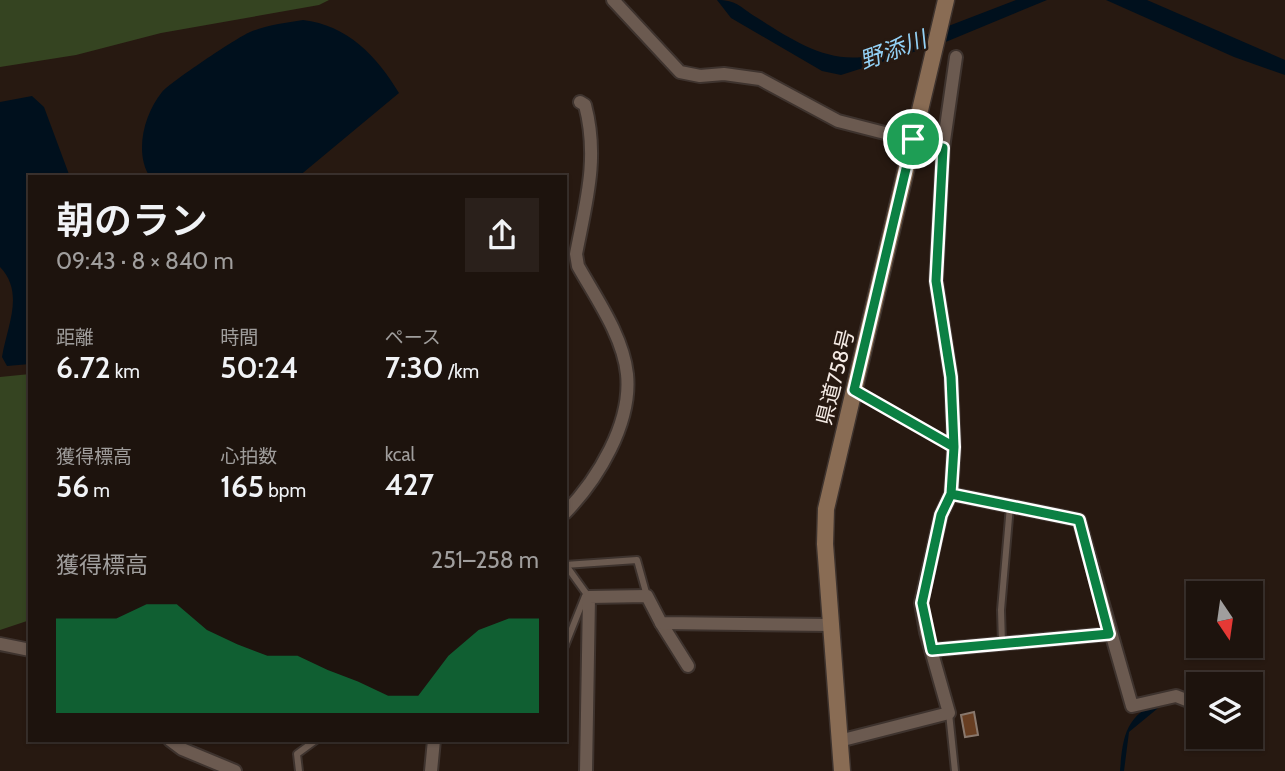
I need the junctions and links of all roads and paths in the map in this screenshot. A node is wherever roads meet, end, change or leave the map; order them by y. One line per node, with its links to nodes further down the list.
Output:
1 (613, 0): 5 (street)
2 (946, 0): 5 (main road, 県道758号)
3 (956, 57): 6 (street)
4 (580, 102): 11 (street)
5 (913, 139): 6 (street); 7 (main road, 県道758号)
6 (943, 148): 8 (street)
7 (854, 390): 8 (lane); 17 (main road, 県道758号)
8 (954, 447): 9 (street)
9 (951, 494): 10 (street); 23 (street)
10 (1010, 505): 18 (street); 21 (lane)
11 (567, 510)
12 (567, 564): 15 (lane)
13 (567, 567): 14 (lane)
14 (587, 595): 15 (street); 19 (lane); 34 (street)
15 (647, 596): 16 (street)
16 (661, 623): 17 (street); 24 (street)
17 (831, 625): 27 (main road, 県道758号)
18 (1109, 634): 21 (street); 25 (street)
19 (567, 641)
20 (0, 644): 22 (street)
21 (1002, 644): 23 (street)
22 (28, 650)
23 (932, 650): 26 (street)
24 (688, 666)
25 (1186, 700)
26 (949, 713): 27 (street); 36 (lane)
27 (839, 741): 35 (main road, 県道758号)
28 (172, 742): 31 (street)
29 (313, 742): 32 (lane)
30 (434, 742): 33 (street)
31 (235, 771)
32 (299, 771)
33 (431, 771)
34 (586, 771)
35 (842, 771)
36 (956, 771)

